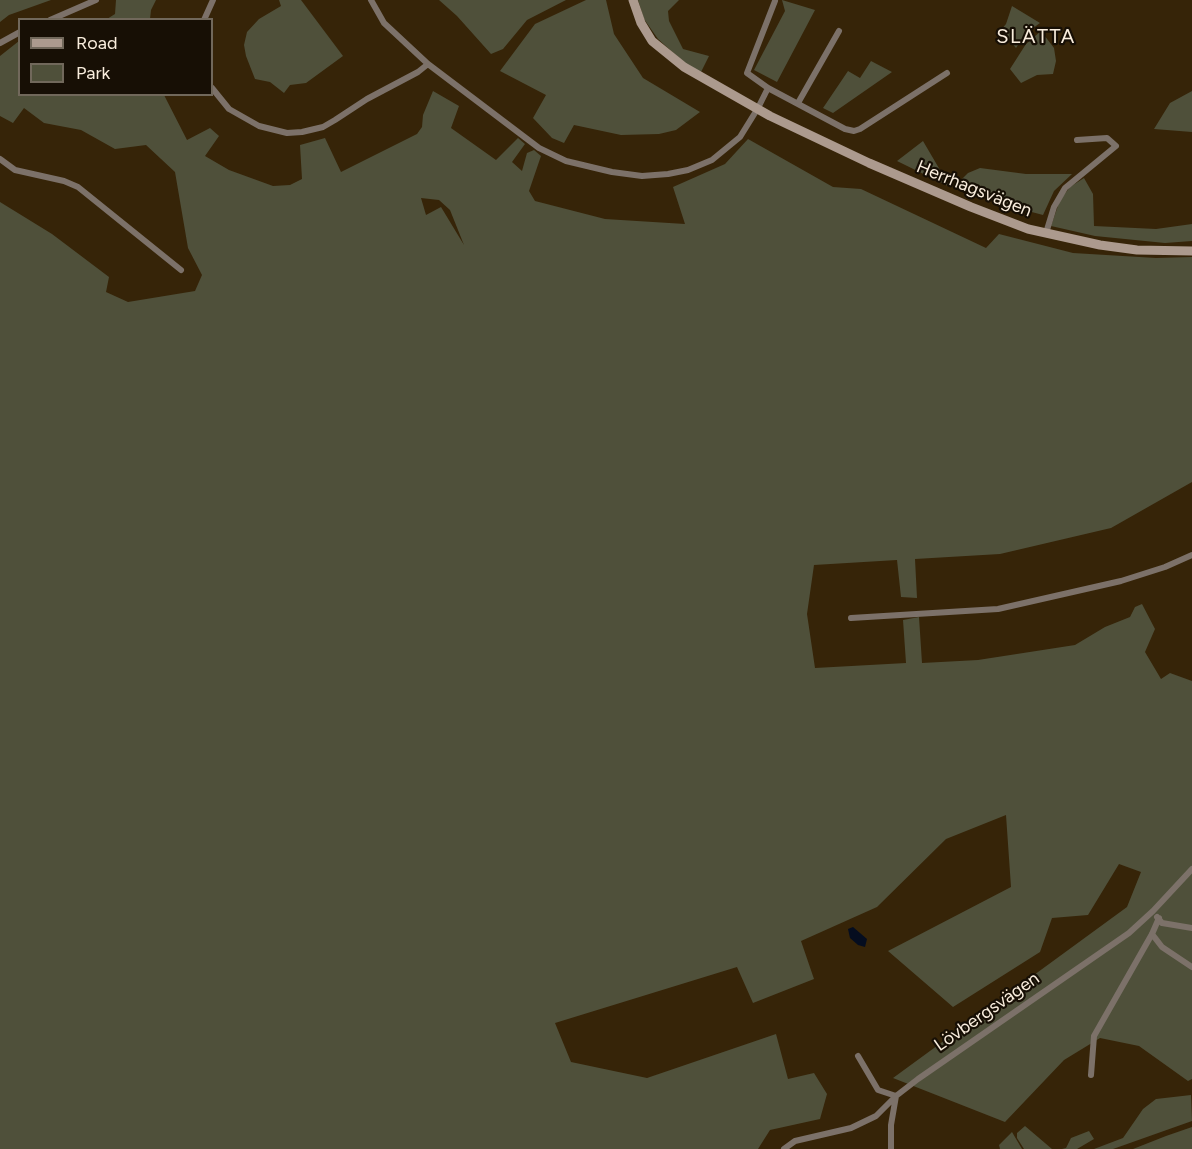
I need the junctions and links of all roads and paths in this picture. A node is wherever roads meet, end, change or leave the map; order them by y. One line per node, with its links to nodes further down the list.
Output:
1 (96, 0): 6 (street)
2 (213, 0): 7 (street)
3 (371, 0): 11 (street)
4 (633, 0): 16 (street, Herrhagsvägen)
5 (775, 1): 13 (street)
6 (55, 18)
7 (205, 18)
8 (839, 31): 15 (street)
9 (18, 33): 10 (street)
10 (0, 44)
11 (428, 64): 14 (street); 16 (street)
12 (947, 73): 15 (street)
13 (768, 88): 15 (street); 16 (street)
14 (213, 89)
15 (798, 104)
16 (758, 108): 19 (street, Herrhagsvägen)
17 (1077, 140): 19 (street)
18 (0, 159): 21 (street)
19 (1046, 233): 20 (street, Herrhagsvägen)
20 (1192, 251)
21 (181, 270)
22 (1192, 555): 23 (street)
23 (851, 618)
24 (1192, 869): 25 (street, Lövbergsvägen)
25 (1153, 911): 26 (street); 32 (street, Lövbergsvägen)
26 (1159, 918): 27 (street); 28 (street)
27 (1192, 928)
28 (1152, 934): 29 (street); 31 (street)
29 (1192, 967)
30 (858, 1056): 32 (street)
31 (1091, 1075)
32 (896, 1096): 33 (street, Lövbergsvägen); 34 (street)
33 (784, 1149)
34 (891, 1149)

